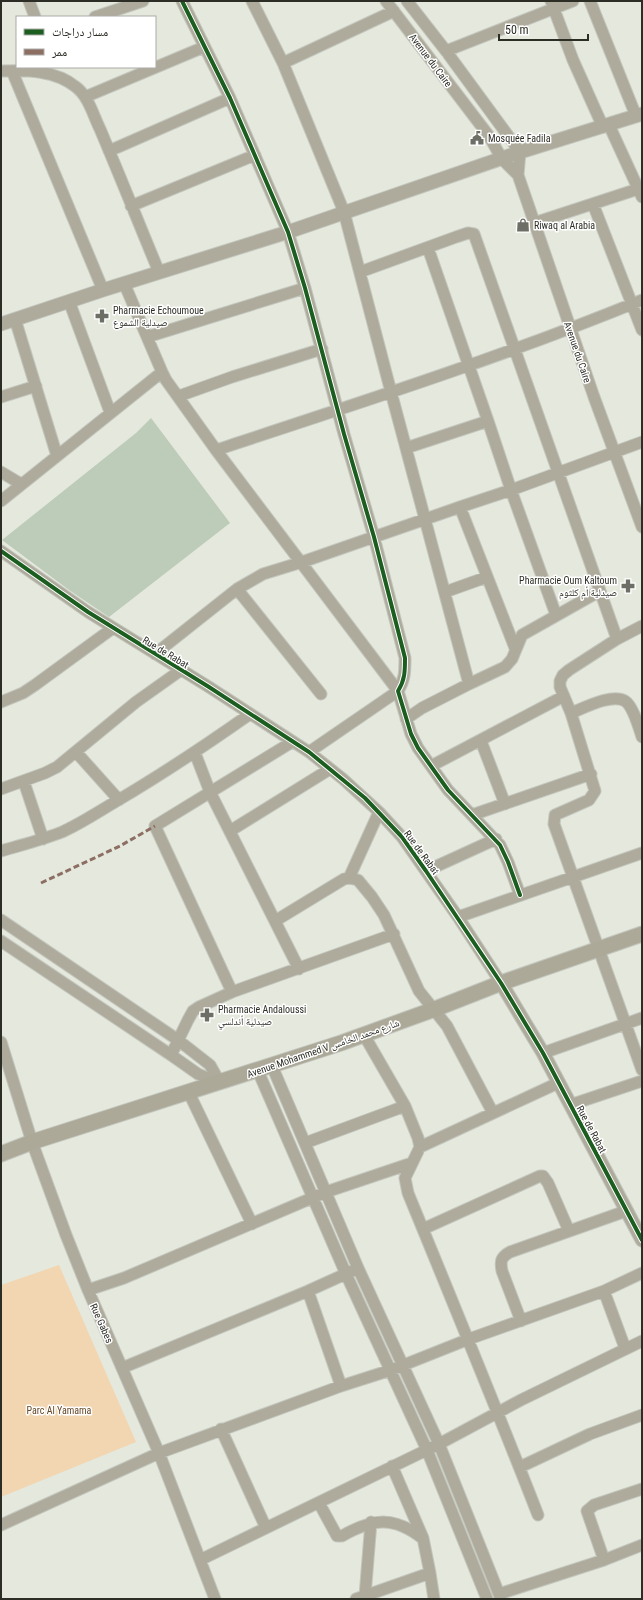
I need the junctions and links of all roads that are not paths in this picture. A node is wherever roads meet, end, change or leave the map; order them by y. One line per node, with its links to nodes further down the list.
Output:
1 (29, 1): 11 (street)
2 (143, 1): 12 (street)
3 (182, 1): 13 (street)
4 (252, 1): 15 (street)
5 (386, 1): 10 (street, Avenue du Caire)
6 (573, 1): 9 (street)
7 (590, 1): 22 (street)
8 (412, 2): 14 (street, Avenue du Caire)
9 (553, 5): 14 (street); 23 (street)
10 (394, 12): 15 (street); 27 (street, Avenue du Caire)
11 (35, 16)
12 (98, 16)
13 (204, 47): 16 (street); 21 (street)
14 (446, 52): 25 (street, Avenue du Caire)
15 (283, 63): 32 (street)
16 (156, 67)
17 (154, 68): 20 (street)
18 (6, 71): 19 (street); 40 (street)
19 (53, 71): 20 (street)
20 (85, 97): 24 (street)
21 (230, 98): 24 (street); 26 (street)
22 (639, 115): 23 (street)
23 (606, 126): 25 (street); 29 (street)
24 (109, 151): 31 (street)
25 (520, 152): 27 (street); 28 (street, Avenue du Caire)
26 (255, 155): 31 (street); 34 (street)
27 (502, 158): 28 (street, Avenue du Caire); 32 (street)
28 (518, 175): 33 (street, Avenue du Caire)
29 (640, 193): 30 (street)
30 (593, 204): 33 (street); 42 (street)
31 (131, 206): 36 (street)
32 (344, 212): 34 (street); 37 (street)
33 (534, 222): 45 (street, Avenue du Caire)
34 (288, 232): 36 (street); 39 (street)
35 (428, 248): 37 (street); 48 (street); 50 (street)
36 (159, 272): 38 (street)
37 (360, 272): 53 (street)
38 (124, 283): 40 (street); 47 (street)
39 (305, 288): 47 (street); 49 (street)
40 (103, 290): 41 (street)
41 (69, 301): 43 (street); 57 (street)
42 (637, 302): 45 (street); 46 (street)
43 (15, 319): 44 (street); 52 (street)
44 (1, 324)
45 (570, 329): 48 (street); 62 (street, Avenue du Caire)
46 (642, 330)
47 (147, 337): 51 (street)
48 (514, 349): 50 (street); 65 (street)
49 (322, 350): 54 (street); 56 (street)
50 (468, 365): 53 (street); 58 (street)
51 (162, 372): 54 (street); 57 (street)
52 (36, 386): 55 (street); 63 (street)
53 (391, 392): 56 (street); 60 (street)
54 (179, 396): 61 (street)
55 (1, 398)
56 (338, 410): 61 (street); 72 (street)
57 (110, 412): 63 (street)
58 (488, 421): 60 (street); 67 (street)
59 (642, 442): 62 (street)
60 (406, 448): 70 (street)
61 (216, 450): 74 (street)
62 (615, 453): 65 (street); 71 (street, Avenue du Caire)
63 (57, 456): 66 (street)
64 (1, 472): 66 (street)
65 (558, 474): 67 (street); 77 (street)
66 (21, 484): 68 (street)
67 (511, 490): 69 (street); 79 (street)
68 (1, 501)
69 (460, 507): 70 (street); 75 (street)
70 (425, 519): 72 (street); 78 (street)
71 (642, 527)
72 (374, 537): 74 (street); 87 (street)
73 (1, 551): 81 (street, Rue de Rabat)
74 (302, 562): 76 (street); 87 (street)
75 (488, 577): 78 (street); 83 (street)
76 (237, 589): 84 (street); 88 (street)
77 (600, 591): 79 (street); 82 (street)
78 (445, 592): 86 (street)
79 (556, 615): 83 (street)
80 (642, 626): 82 (street)
81 (113, 628): 84 (street, Rue de Rabat); 90 (street)
82 (617, 639): 89 (street)
83 (515, 648): 86 (street)
84 (155, 654): 85 (street, Rue de Rabat)
85 (181, 670): 92 (street, Rue de Rabat); 97 (street)
86 (469, 684): 93 (street)
87 (398, 691): 93 (street); 98 (street)
88 (321, 694)
89 (564, 696): 91 (street); 95 (street)
90 (1, 702)
91 (571, 713): 94 (street); 102 (street)
92 (250, 714): 96 (street, Rue de Rabat); 99 (street)
93 (406, 719): 100 (street)
94 (642, 737)
95 (481, 741): 100 (street); 107 (street)
96 (292, 742): 98 (street, Rue de Rabat); 105 (street)
97 (76, 752): 103 (street); 106 (street)
98 (309, 752): 101 (street, Rue de Rabat)
99 (195, 753): 105 (street); 106 (street)
100 (431, 766): 109 (street)
101 (330, 769): 108 (street, Rue de Rabat); 110 (street)
102 (591, 774): 107 (street); 117 (street)
103 (24, 782): 104 (street); 111 (street)
104 (1, 789)
105 (210, 792): 110 (street); 128 (street)
106 (119, 800): 111 (street)
107 (506, 804): 109 (street)
108 (379, 812): 115 (street, Rue de Rabat); 116 (street)
109 (472, 815): 112 (street)
110 (230, 831): 121 (street)
111 (43, 839): 113 (street)
112 (496, 839): 115 (street); 118 (street)
113 (1, 851)
114 (642, 853): 117 (street)
115 (426, 871): 119 (street, Rue de Rabat)
116 (349, 878): 121 (street); 122 (street)
117 (573, 878): 118 (street); 125 (street)
118 (520, 895): 119 (street)
119 (458, 917): 127 (street, Rue de Rabat)
120 (1, 920): 133 (street)
121 (275, 921): 126 (street)
122 (394, 934): 126 (street); 129 (street)
123 (642, 934): 125 (main road, Avenue Mohammed V شارع محمد الخامس)
124 (1, 941): 136 (street)
125 (599, 949): 127 (main road, Avenue Mohammed V شارع محمد الخامس); 131 (street)
126 (299, 968): 128 (street)
127 (501, 984): 129 (main road, Avenue Mohammed V شارع محمد الخامس); 135 (street, Rue de Rabat)
128 (232, 992): 133 (street)
129 (435, 1009): 132 (main road, Avenue Mohammed V شارع محمد الخامس); 145 (street)
130 (642, 1018): 131 (street)
131 (626, 1024): 135 (street); 138 (street)
132 (364, 1035): 137 (main road, Avenue Mohammed V شارع محمد الخامس); 143 (street)
133 (178, 1040): 136 (street); 140 (street)
134 (1, 1042): 146 (street, Rue Gabes)
135 (543, 1053): 141 (street, Rue de Rabat)
136 (171, 1055): 140 (street)
137 (265, 1068): 140 (main road, Avenue Mohammed V شارع محمد الخامس); 147 (street); 152 (street)
138 (642, 1070)
139 (642, 1081): 144 (street)
140 (220, 1083): 142 (main road, Avenue Mohammed V شارع محمد الخامس)
141 (558, 1083): 144 (street, Rue de Rabat); 145 (street)
142 (189, 1093): 146 (main road, Avenue Mohammed V شارع محمد الخامس); 154 (street)
143 (405, 1106): 147 (street); 148 (street)
144 (570, 1106): 153 (street, Rue de Rabat)
145 (493, 1113): 148 (street)
146 (32, 1142): 149 (main road, Avenue Mohammed V شارع محمد الخامس); 161 (street, Rue Gabes)
147 (305, 1143): 151 (street)
148 (420, 1147): 150 (street)
149 (1, 1154)
150 (412, 1164): 151 (street); 155 (street)
151 (326, 1192): 152 (street); 158 (street)
152 (313, 1197): 154 (street); 160 (street)
153 (626, 1211): 156 (street); 157 (street, Rue de Rabat)
154 (252, 1224): 161 (street)
155 (423, 1229): 156 (street); 165 (street)
156 (570, 1231): 164 (street)
157 (642, 1240)
158 (358, 1268): 160 (street); 168 (street)
159 (642, 1273): 163 (street)
160 (346, 1274): 162 (street); 170 (street)
161 (88, 1290): 169 (street, Rue Gabes)
162 (308, 1291): 169 (street); 171 (street)
163 (604, 1291): 164 (street); 167 (street)
164 (520, 1321): 165 (street)
165 (469, 1339): 168 (street); 172 (street)
166 (642, 1341): 167 (street)
167 (625, 1348): 172 (street)
168 (403, 1365): 170 (street); 175 (street)
169 (122, 1368): 177 (street, Rue Gabes)
170 (391, 1370): 171 (street); 176 (street)
171 (340, 1386): 174 (street)
172 (496, 1413): 175 (street); 179 (street)
173 (642, 1416): 179 (street)
174 (221, 1429): 177 (street); 185 (street)
175 (439, 1444): 176 (street); 191 (street)
176 (427, 1450): 178 (street); 195 (street)
177 (159, 1453): 184 (street); 188 (street, Rue Gabes)
178 (392, 1466): 181 (street); 186 (street)
179 (520, 1467): 182 (street)
180 (642, 1489): 189 (street)
181 (319, 1503): 183 (street); 185 (street)
182 (538, 1515)
183 (371, 1522): 186 (street); 192 (street)
184 (1, 1525)
185 (266, 1528): 188 (street)
186 (423, 1538): 190 (street)
187 (641, 1547): 189 (street)
188 (200, 1560): 193 (street, Rue Gabes)
189 (604, 1560): 191 (street)
190 (430, 1574): 192 (street); 194 (street)
191 (500, 1596)
192 (361, 1597)
193 (215, 1599)
194 (434, 1599)
195 (487, 1599)

